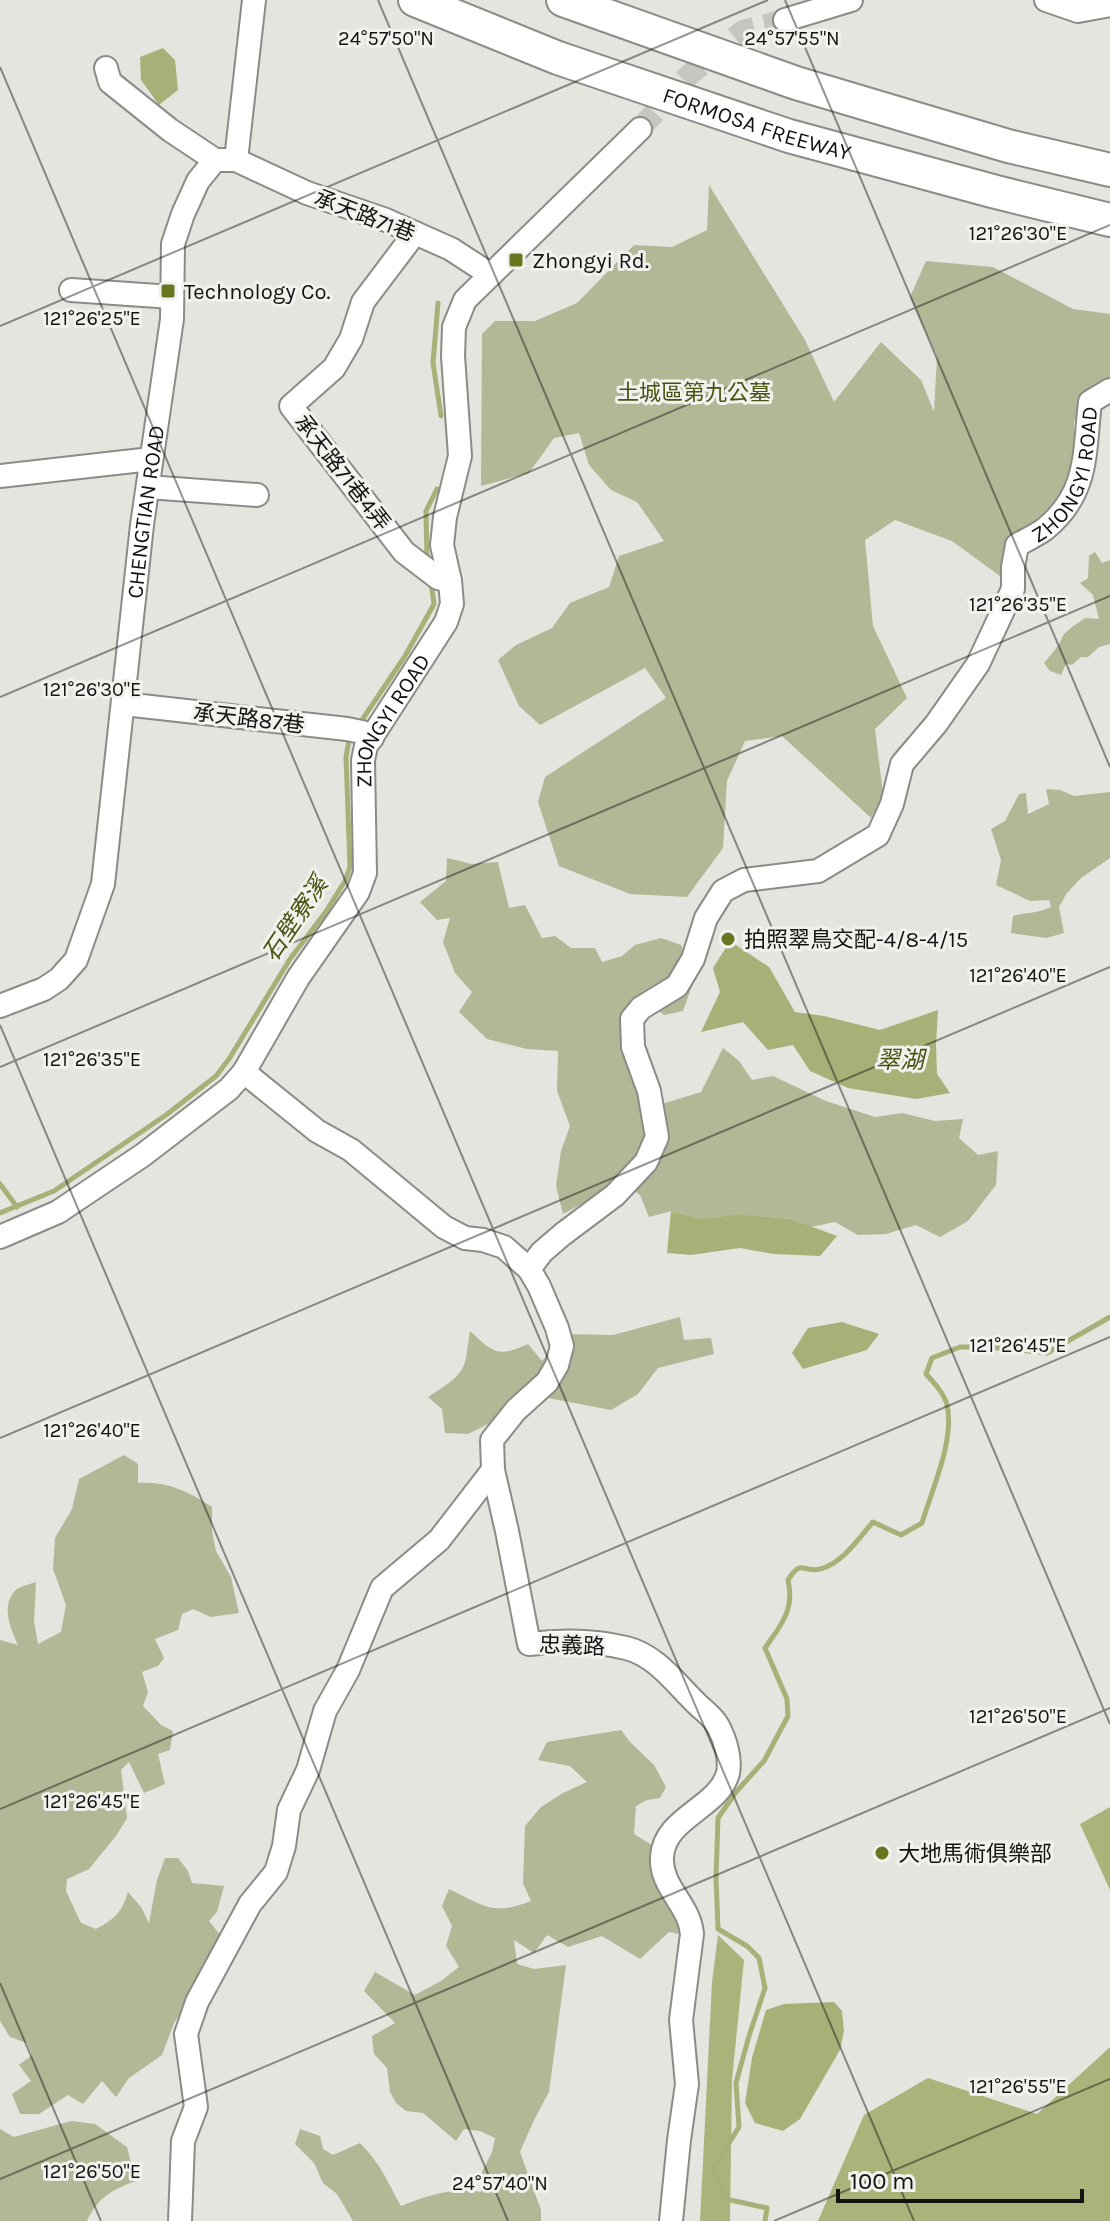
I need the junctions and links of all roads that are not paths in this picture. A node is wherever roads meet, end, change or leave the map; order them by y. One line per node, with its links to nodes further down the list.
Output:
1 (254, 0): 10 (street, CHENGTIAN ROAD)
2 (415, 0): 12 (highway, FORMOSA FREEWAY)
3 (563, 0): 11 (highway)
4 (1046, 0): 6 (street)
5 (843, 1): 7 (street)
6 (1110, 5)
7 (785, 20)
8 (106, 68): 10 (street, 承天路71巷)
9 (640, 129): 14 (street, ZHONGYI ROAD)
10 (225, 160): 13 (street, 承天路71巷); 16 (street, CHENGTIAN ROAD)
11 (1110, 170)
12 (1110, 220)
13 (415, 233): 14 (street, 承天路71巷); 22 (street, 承天路71巷4弄)
14 (491, 275): 22 (street, ZHONGYI ROAD)
15 (71, 290): 16 (street)
16 (172, 297): 18 (street, CHENGTIAN ROAD)
17 (1110, 390): 28 (street, ZHONGYI ROAD)
18 (151, 459): 19 (street); 20 (street, CHENGTIAN ROAD)
19 (0, 476)
20 (148, 487): 21 (street); 23 (street, CHENGTIAN ROAD)
21 (257, 495)
22 (444, 579): 24 (street, ZHONGYI ROAD)
23 (124, 704): 24 (street, 承天路87巷); 25 (street, CHENGTIAN ROAD)
24 (360, 733): 26 (street, ZHONGYI ROAD)
25 (0, 1006)
26 (244, 1072): 27 (street, ZHONGYI ROAD); 28 (street, 忠義路)
27 (0, 1237)
28 (529, 1269): 29 (street, 忠義路)
29 (493, 1470): 30 (street); 31 (street, 忠義路)
30 (180, 2221)
31 (671, 2221)

